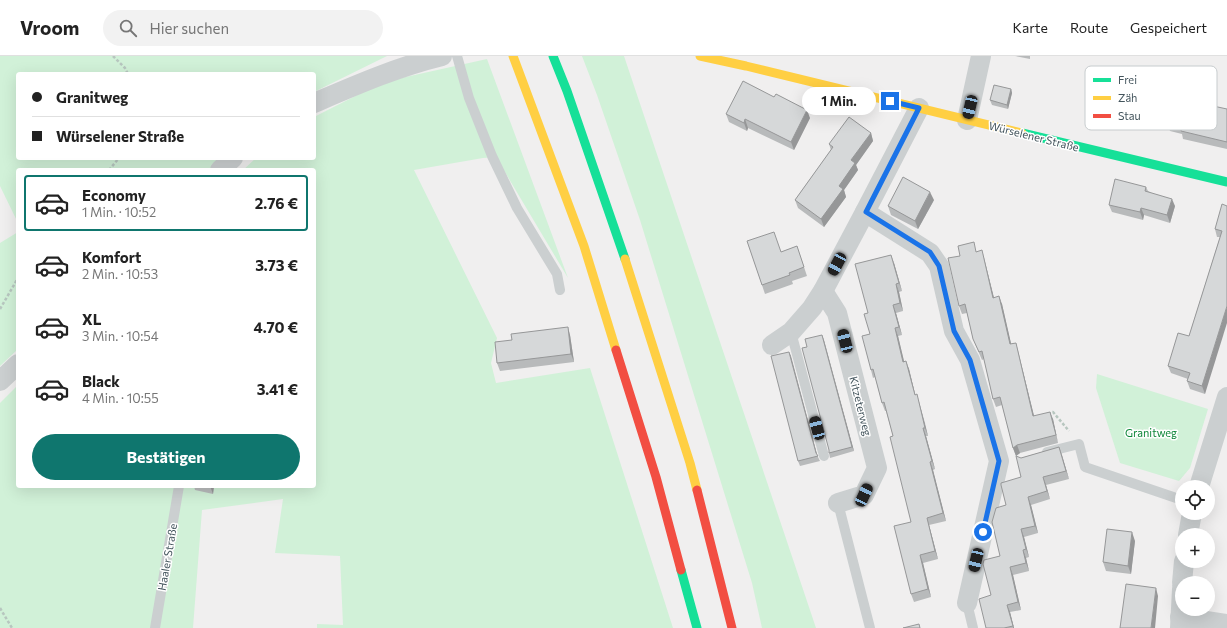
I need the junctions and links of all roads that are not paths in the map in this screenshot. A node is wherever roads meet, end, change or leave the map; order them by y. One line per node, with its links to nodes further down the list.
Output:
1 (442, 56): 7 (street)
2 (457, 56): 14 (lane)
3 (513, 56): 31 (main road)
4 (553, 56): 32 (main road)
5 (700, 56): 8 (main road, Würselener Straße)
6 (981, 56): 9 (street)
7 (316, 102)
8 (919, 108): 9 (main road, Würselener Straße); 13 (street)
9 (967, 120): 12 (main road, Würselener Straße)
10 (230, 160): 11 (street)
11 (222, 168)
12 (1227, 182)
13 (866, 212): 15 (street); 27 (street)
14 (560, 290)
15 (823, 291): 16 (street); 26 (street, Kitzeterweg)
16 (791, 332): 17 (street); 22 (lane)
17 (772, 345)
18 (16, 366): 19 (street)
19 (0, 381)
20 (1227, 397): 23 (street)
21 (1036, 455): 25 (lane)
22 (824, 456)
23 (1201, 480)
24 (179, 488): 30 (lane, Haaler Straße)
25 (1175, 498)
26 (838, 503): 33 (lane)
27 (967, 603): 34 (lane)
28 (1180, 622): 29 (street)
29 (1227, 624)
30 (155, 628)
31 (697, 628)
32 (732, 628)
33 (870, 628)
34 (973, 628)

